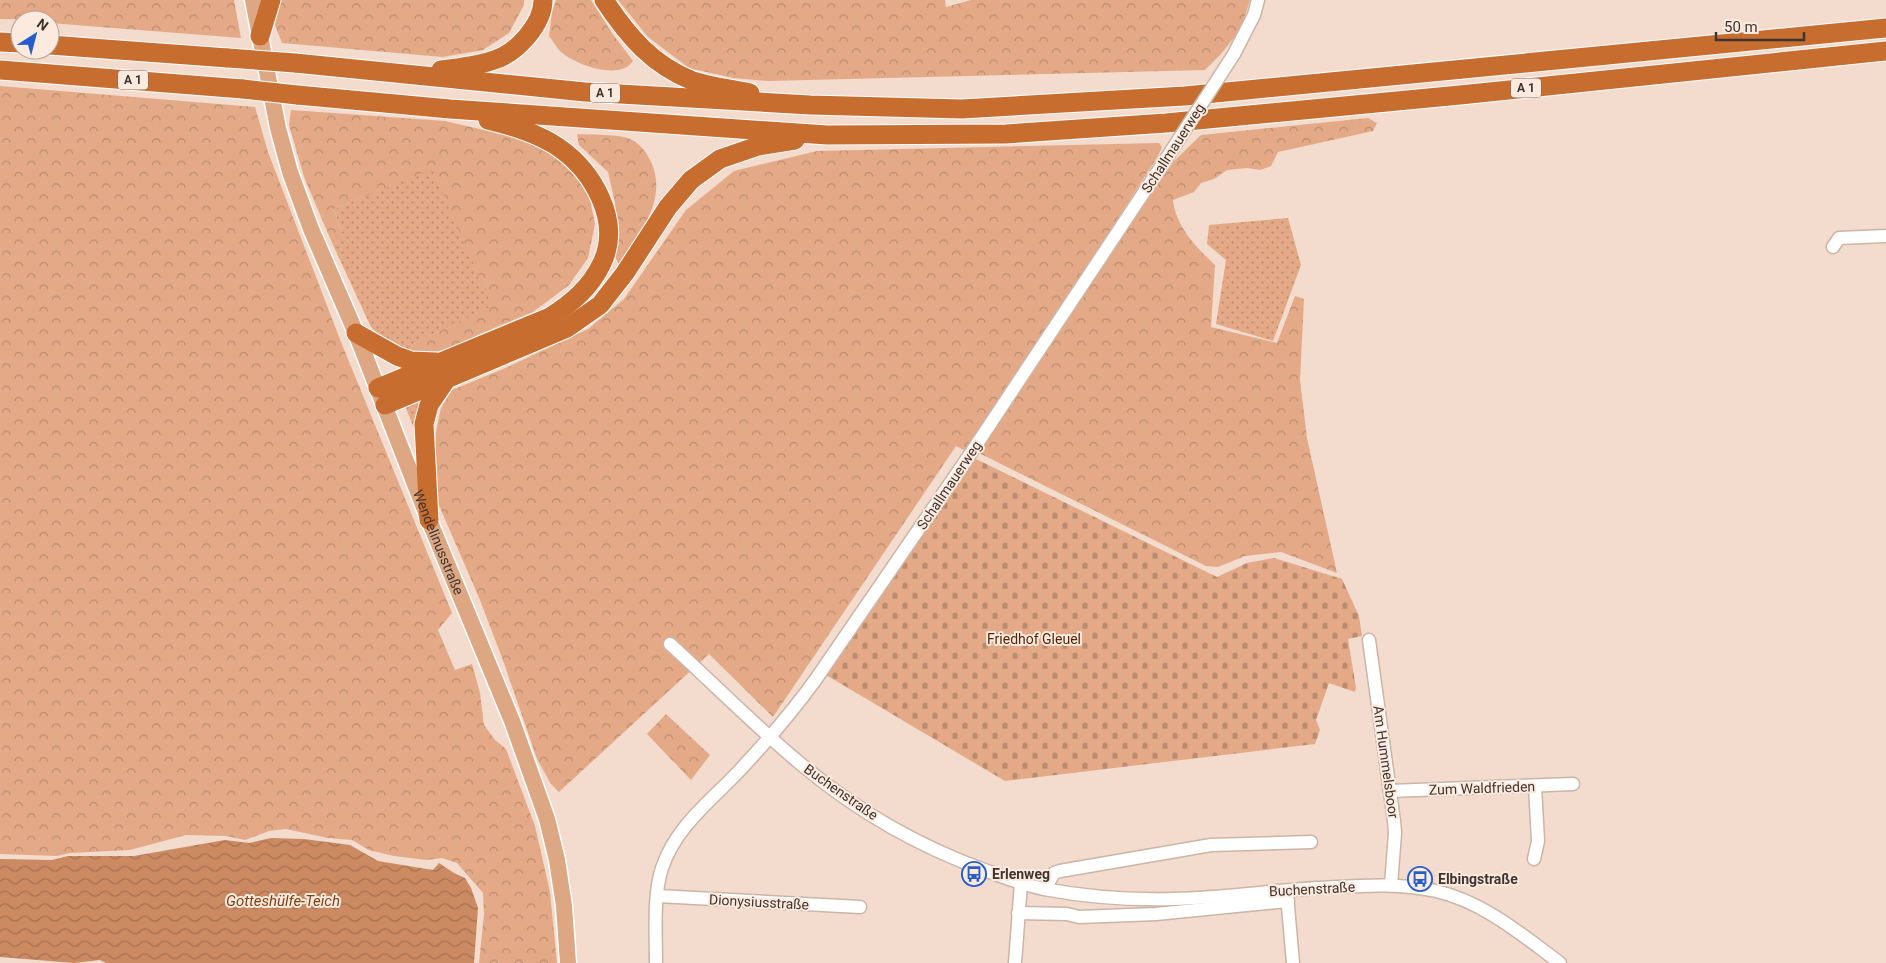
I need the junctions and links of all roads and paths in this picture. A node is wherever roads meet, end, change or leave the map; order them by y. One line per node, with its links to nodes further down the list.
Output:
1 (253, 0): 7 (main road, Wendelinusstraße)
2 (270, 0): 7 (highway)
3 (544, 0): 11 (highway)
4 (604, 0): 12 (highway)
5 (1258, 0): 23 (street, Schallmauerweg, bridge)
6 (1886, 28): 12 (highway, A 1)
7 (260, 36): 17 (main road, Wendelinusstraße)
8 (60, 46): 11 (highway, A 1, bridge)
9 (1886, 51): 14 (highway, A 1)
10 (0, 70): 13 (highway, A 1, bridge)
11 (401, 74): 12 (highway, A 1)
12 (810, 105)
13 (450, 109): 14 (highway, A 1); 18 (highway)
14 (827, 135): 18 (highway)
15 (1886, 236): 16 (street)
16 (1833, 247)
17 (356, 333): 18 (highway); 19 (main road, Wendelinusstraße)
18 (444, 371): 19 (highway); 20 (highway)
19 (381, 396): 20 (main road, Wendelinusstraße)
20 (429, 520): 36 (main road, Wendelinusstraße)
21 (1369, 640): 26 (street, Am Hummelsboor)
22 (670, 644): 23 (street, Buchenstraße)
23 (770, 736): 29 (street, Buchenstraße); 32 (street, Schallmauerweg)
24 (1573, 784): 25 (street, Zum Waldfrieden)
25 (1536, 786): 26 (street, Zum Waldfrieden); 28 (street)
26 (1390, 791): 30 (street, Am Hummelsboor)
27 (1311, 842): 31 (street)
28 (1534, 859)
29 (1021, 883): 31 (street, Buchenstraße); 35 (street)
30 (1392, 885): 33 (street, Buchenstraße); 40 (street, Buchenstraße)
31 (1045, 889): 33 (street, Buchenstraße)
32 (658, 896): 34 (street, Dionysiusstraße); 37 (street, Schallmauerweg)
33 (1288, 896): 35 (street, Buchenstraße); 39 (street)
34 (860, 907)
35 (1018, 913): 38 (street)
36 (568, 963)
37 (656, 963)
38 (1015, 963)
39 (1293, 963)
40 (1560, 963)

